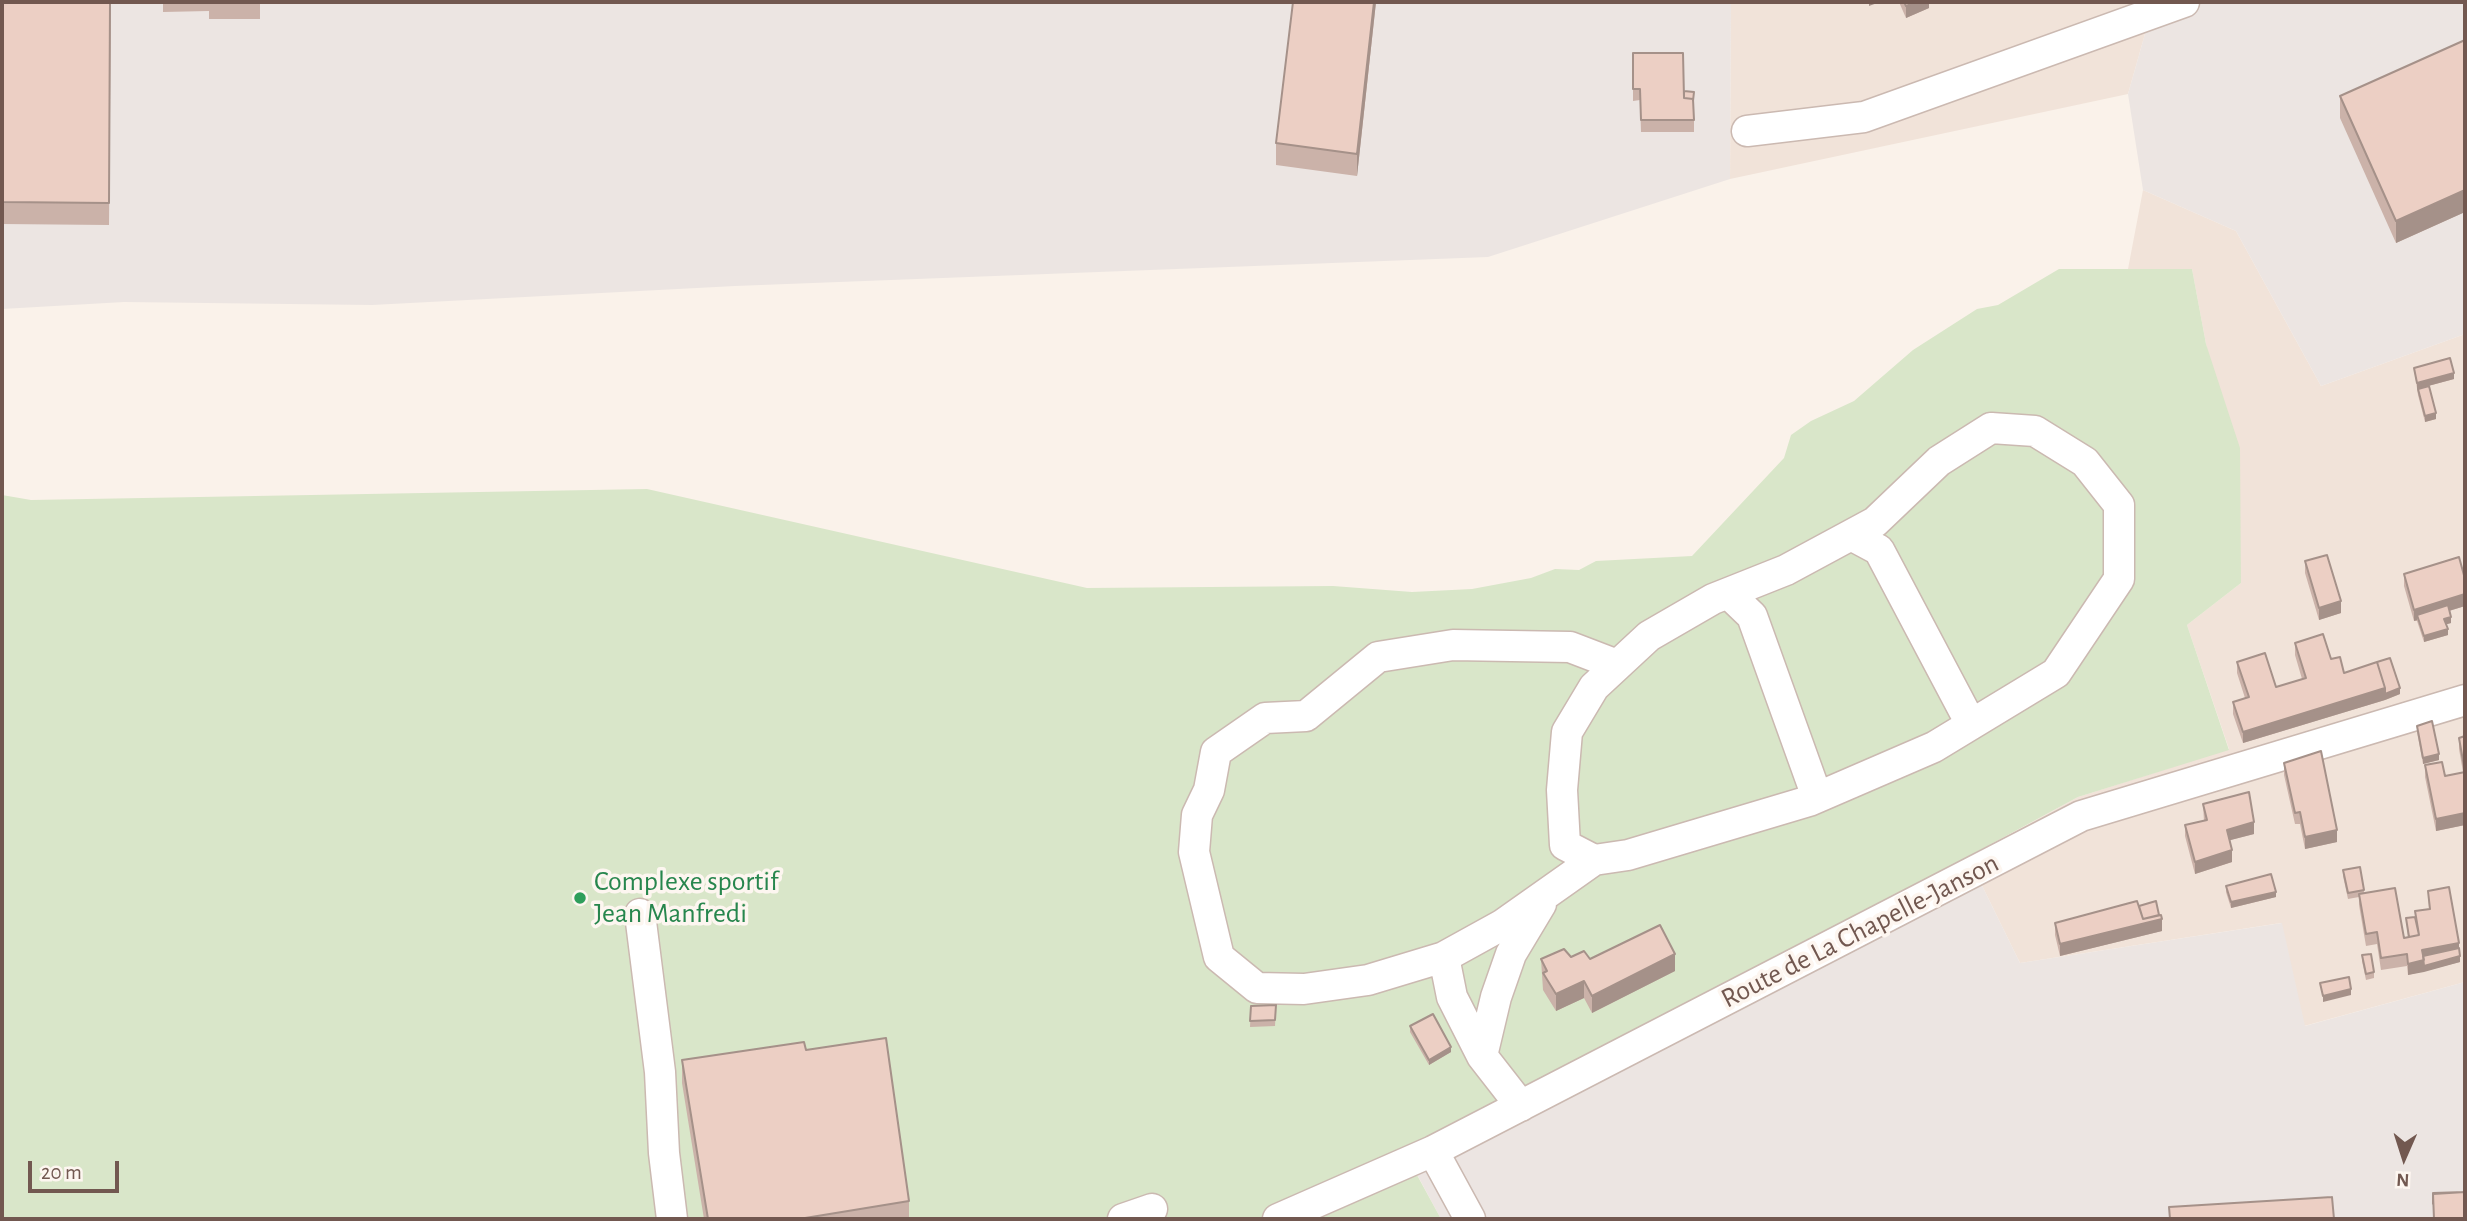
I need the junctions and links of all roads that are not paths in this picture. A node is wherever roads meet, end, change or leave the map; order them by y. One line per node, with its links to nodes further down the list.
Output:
1 (2169, 5): 2 (street)
2 (1747, 131)
3 (1851, 535): 4 (street); 7 (street); 7 (street)
4 (1728, 593): 5 (street); 8 (street)
5 (1617, 665): 9 (street); 12 (street)
6 (2465, 700): 14 (street, Route de La Chapelle-Janson)
7 (1971, 724): 8 (street)
8 (1816, 797): 9 (street)
9 (1594, 860): 10 (street)
10 (1548, 893): 12 (street); 13 (street)
11 (640, 914): 17 (street)
12 (1444, 957): 13 (street)
13 (1482, 1056): 14 (street)
14 (1521, 1106): 15 (street, Route de La Chapelle-Janson)
15 (1433, 1151): 19 (street, Route de La Chapelle-Janson); 20 (street)
16 (1152, 1209): 18 (street)
17 (672, 1219)
18 (1123, 1219)
19 (1278, 1219)
20 (1470, 1219)

